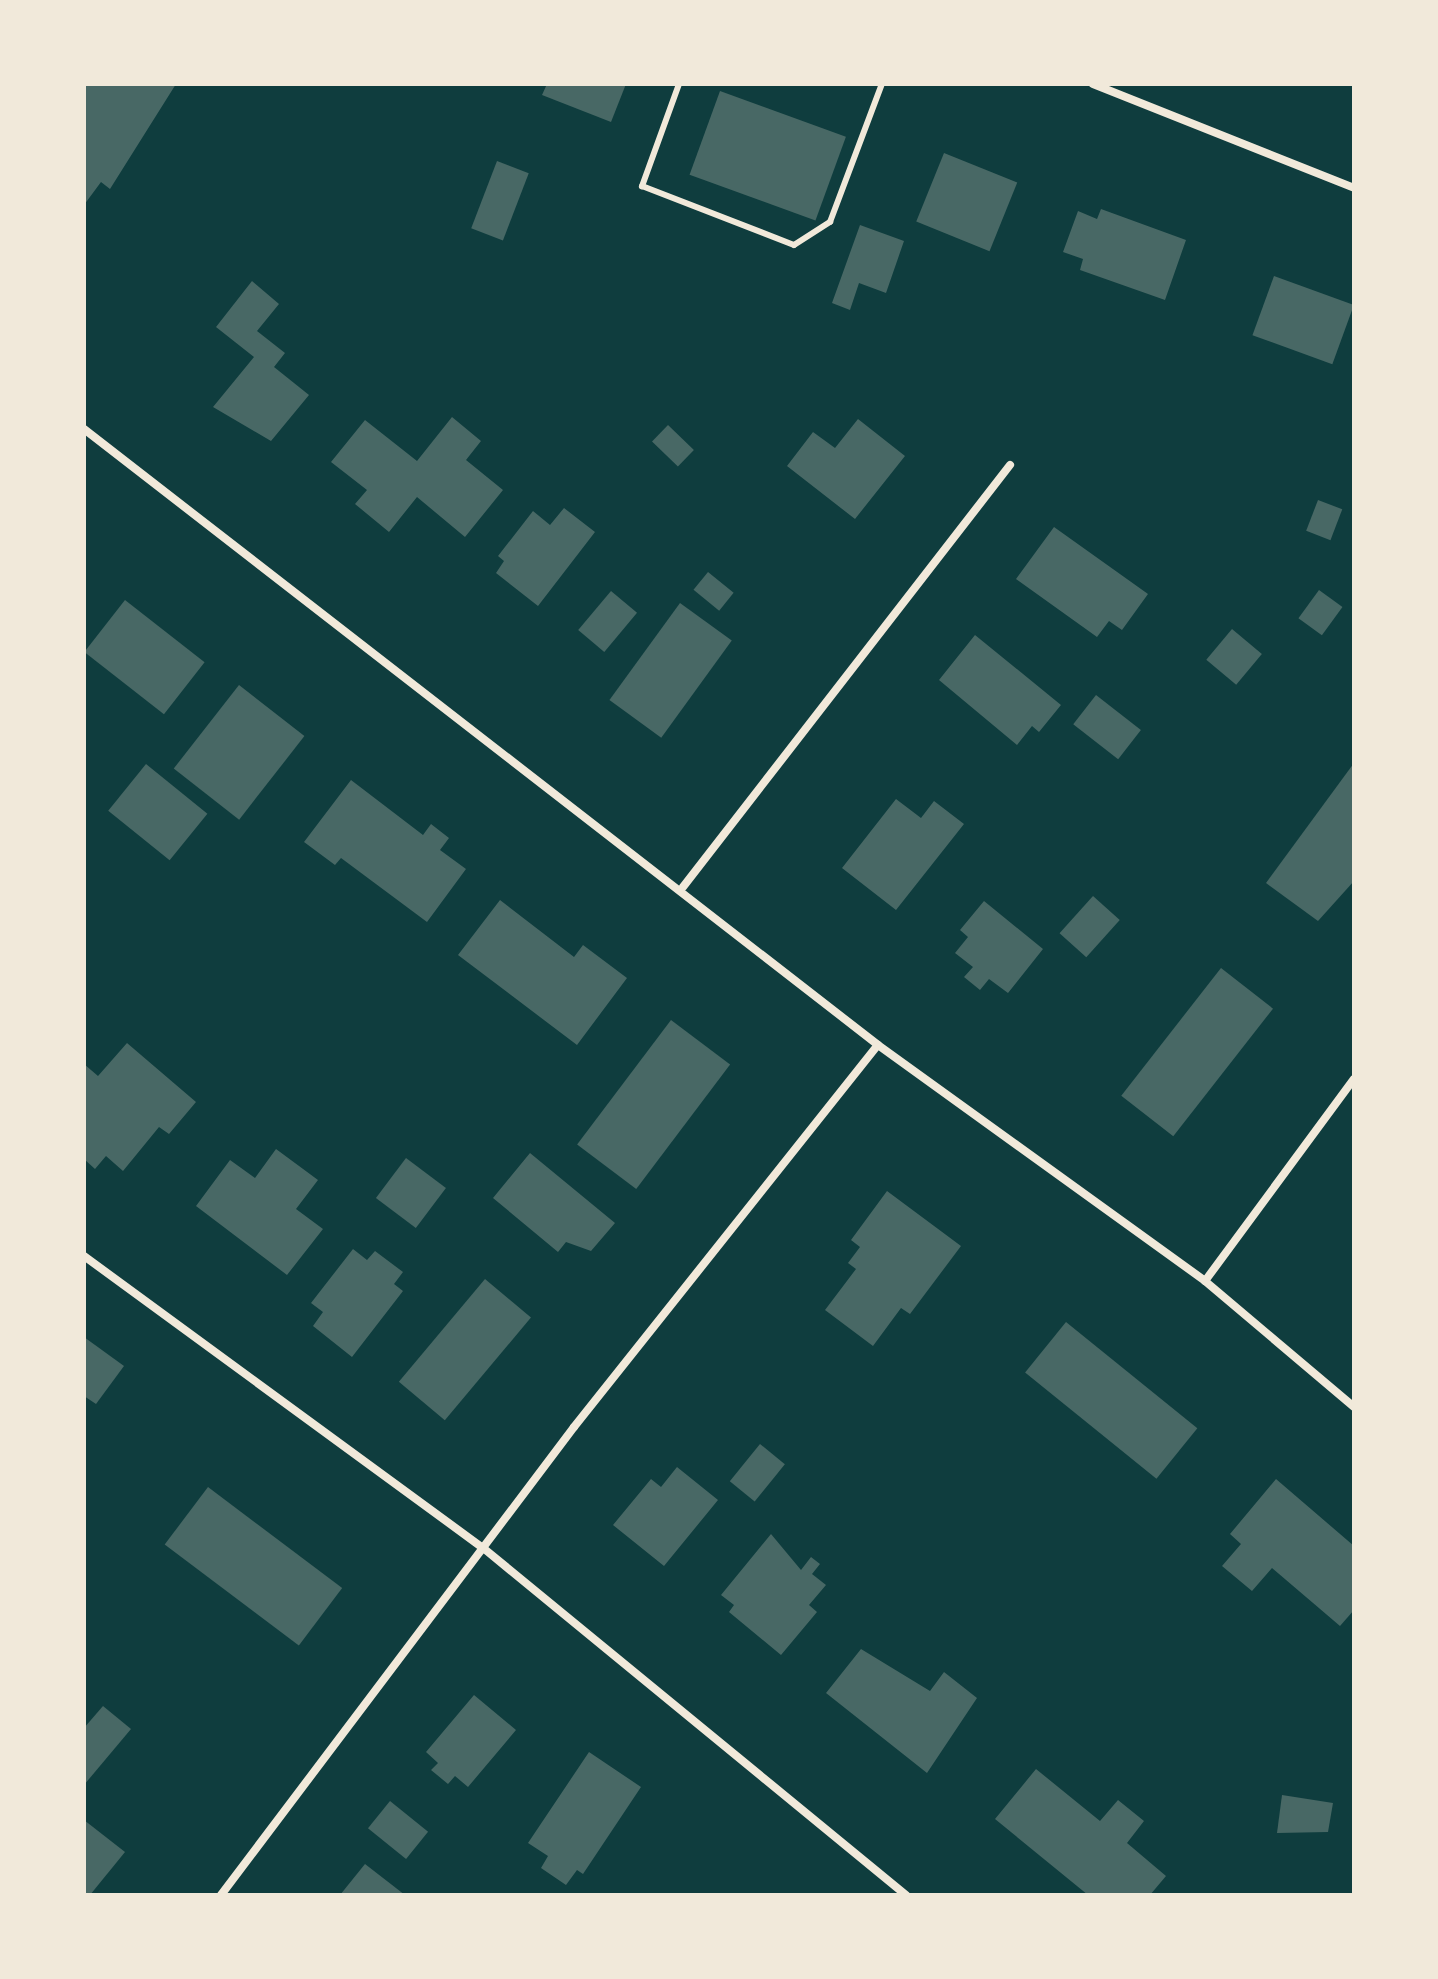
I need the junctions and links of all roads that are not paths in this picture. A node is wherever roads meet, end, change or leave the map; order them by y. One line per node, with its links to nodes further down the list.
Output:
1 (679, 84): 2 (lane)
2 (882, 84)
3 (1093, 84): 4 (street)
4 (1354, 188)
5 (84, 429): 7 (street)
6 (1010, 465): 7 (street)
7 (683, 887): 8 (street)
8 (878, 1045): 11 (street); 13 (street)
9 (1354, 1079): 11 (street)
10 (84, 1256): 13 (street)
11 (1205, 1281): 12 (street)
12 (1354, 1407)
13 (482, 1547): 14 (street); 15 (street)
14 (221, 1895)
15 (906, 1895)

